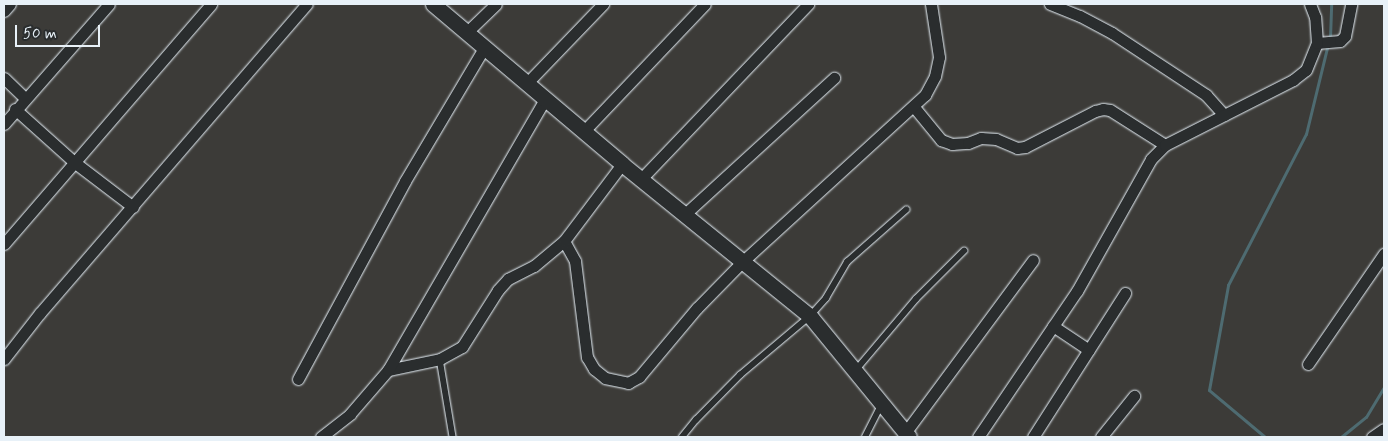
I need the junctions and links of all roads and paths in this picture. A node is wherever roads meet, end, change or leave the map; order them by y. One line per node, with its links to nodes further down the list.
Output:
1 (10, 4): 14 (street)
2 (109, 4): 21 (street)
3 (211, 4): 29 (street)
4 (307, 4): 32 (street)
5 (434, 4): 15 (street)
6 (496, 4): 15 (street)
7 (604, 4): 20 (street)
8 (705, 4): 27 (street)
9 (808, 4): 31 (street)
10 (931, 4): 23 (street)
11 (1050, 4): 25 (street)
12 (1310, 4): 16 (street)
13 (1351, 4): 16 (street)
14 (4, 11)
15 (467, 32): 17 (street)
16 (1317, 43): 25 (street)
17 (484, 48): 20 (street); 50 (street)
18 (4, 78): 21 (street)
19 (834, 78): 34 (street)
20 (528, 83): 22 (street)
21 (24, 98): 24 (street)
22 (545, 99): 27 (street); 48 (street)
23 (914, 107): 28 (street); 40 (street)
24 (15, 109): 26 (street); 29 (street)
25 (1224, 115): 28 (street)
26 (4, 124)
27 (584, 131): 30 (street)
28 (1165, 144): 43 (street)
29 (74, 162): 32 (street); 36 (street)
30 (622, 164): 31 (street); 35 (street)
31 (641, 179): 34 (street)
32 (133, 207): 45 (street)
33 (906, 210): 42 (lane)
34 (686, 214): 40 (street)
35 (564, 241): 40 (street); 46 (street)
36 (4, 244)
37 (964, 251): 49 (lane)
38 (1384, 254): 47 (street)
39 (1033, 260): 54 (street)
40 (742, 262): 42 (street)
41 (1126, 293): 44 (street)
42 (810, 316): 49 (street); 57 (lane)
43 (1053, 326): 44 (street); 59 (street)
44 (1089, 350): 60 (street)
45 (4, 359)
46 (440, 359): 48 (street); 56 (lane)
47 (1308, 364)
48 (388, 370): 55 (street)
49 (856, 370): 52 (street)
50 (298, 379)
51 (1134, 396): 61 (street)
52 (882, 405): 54 (street); 58 (lane)
53 (1384, 429): 62 (street)
54 (907, 435)
55 (321, 437)
56 (453, 437)
57 (682, 437)
58 (865, 437)
59 (978, 437)
60 (1033, 437)
61 (1101, 437)
62 (1372, 437)

